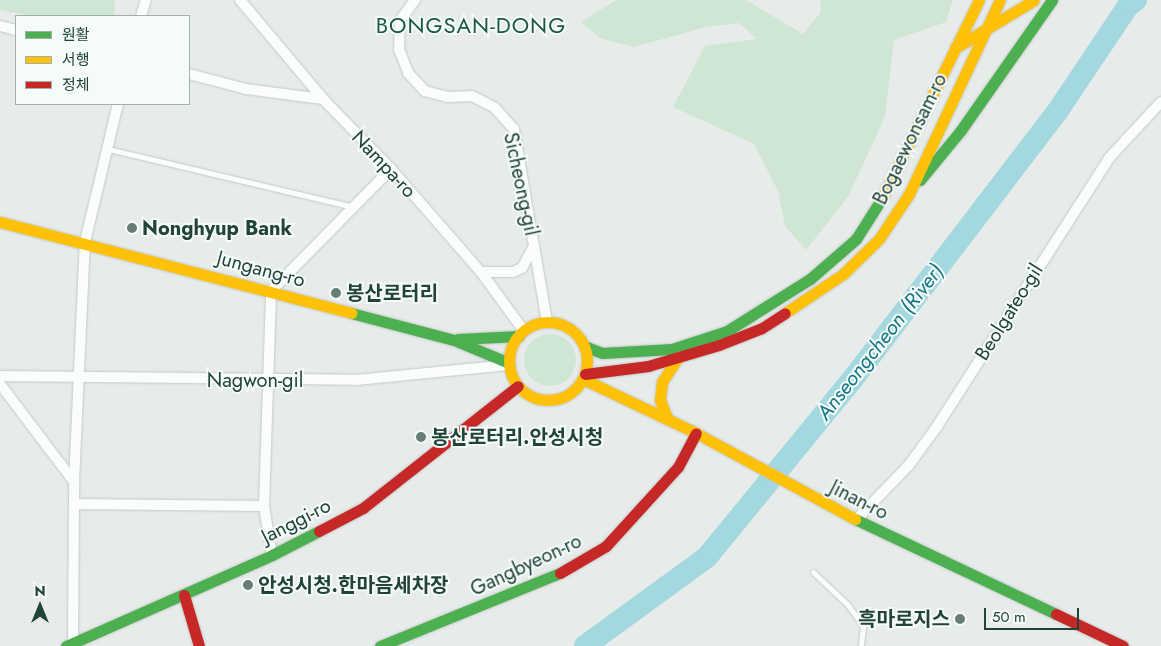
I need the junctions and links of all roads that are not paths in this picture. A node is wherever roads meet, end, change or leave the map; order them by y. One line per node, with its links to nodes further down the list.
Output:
1 (146, 0): 8 (street)
2 (240, 0): 14 (street, Nampa-ro)
3 (416, 0): 23 (street, Sicheong-gil)
4 (979, 0): 12 (main road, Bogaewonsam-ro)
5 (1000, 0): 11 (main road, Bogaewonsam-ro)
6 (1034, 0): 11 (main road)
7 (1052, 0): 19 (main road)
8 (141, 15)
9 (0, 26): 10 (street)
10 (15, 30)
11 (986, 31): 12 (main road); 19 (main road, Bogaewonsam-ro)
12 (955, 48): 29 (main road, Bogaewonsam-ro)
13 (190, 74): 14 (street)
14 (323, 99): 18 (street, Nampa-ro)
15 (1161, 102): 43 (street, Beolgateo-gil)
16 (118, 105): 17 (street)
17 (108, 149): 20 (lane); 22 (street)
18 (391, 169): 20 (street); 24 (street, Nampa-ro)
19 (908, 194): 30 (main road, Bogaewonsam-ro)
20 (356, 208): 25 (street)
21 (0, 222): 22 (main road, Jungang-ro)
22 (85, 242): 25 (main road, Jungang-ro); 34 (street)
23 (534, 245): 24 (street); 26 (street, Sicheong-gil)
24 (481, 272): 27 (street, Nampa-ro)
25 (271, 290): 28 (main road, Jungang-ro); 35 (street)
26 (547, 322): 27 (main road); 29 (main road)
27 (522, 334): 28 (main road, Jungang-ro); 31 (main road)
28 (454, 340): 31 (main road, Jungang-ro)
29 (584, 346): 33 (main road)
30 (678, 357): 33 (main road, Bogaewonsam-ro); 38 (main road)
31 (509, 364): 35 (street, Nagwon-gil); 37 (main road)
32 (0, 376): 34 (street, Nagwon-gil)
33 (584, 377): 37 (main road); 38 (main road, Jinan-ro)
34 (78, 378): 35 (street, Nagwon-gil); 40 (street)
35 (268, 380): 42 (street)
36 (0, 384): 40 (street)
37 (518, 386): 44 (main road, Janggi-ro)
38 (668, 420): 39 (main road, Jinan-ro)
39 (696, 433): 43 (main road, Jinan-ro); 49 (main road, Gangbyeon-ro)
40 (74, 482): 41 (street)
41 (74, 504): 42 (street); 47 (street)
42 (264, 506): 44 (street)
43 (852, 518): 51 (main road, Jinan-ro)
44 (272, 554): 46 (main road, Janggi-ro)
45 (813, 572): 50 (lane)
46 (184, 594): 47 (main road, Janggi-ro); 48 (main road)
47 (69, 645)
48 (199, 646)
49 (380, 646)
50 (860, 646)
51 (1123, 646)

